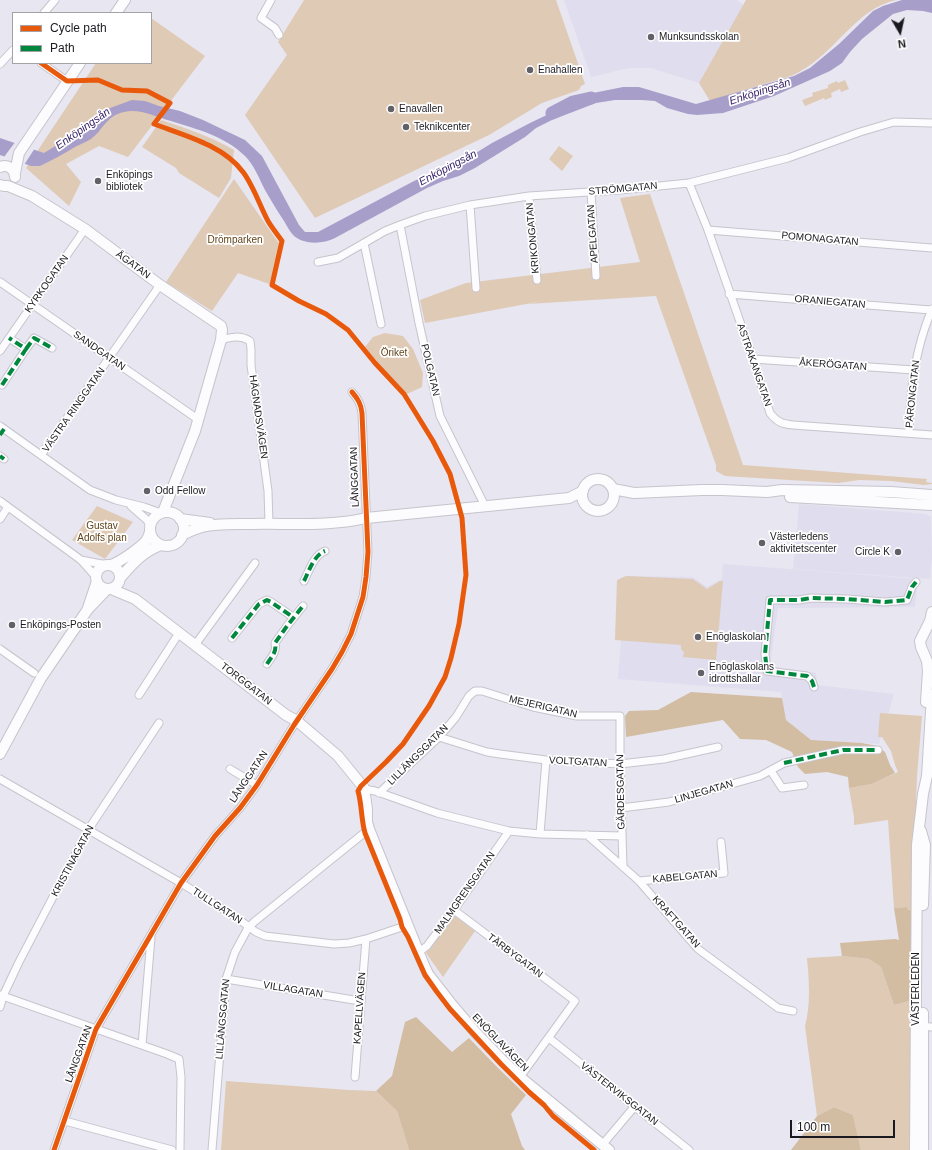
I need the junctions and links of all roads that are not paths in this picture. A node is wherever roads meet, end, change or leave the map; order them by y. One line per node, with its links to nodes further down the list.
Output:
1 (55, 0): 4 (street)
2 (125, 0): 5 (street)
3 (271, 0): 6 (street)
4 (45, 12)
5 (117, 12)
6 (279, 35)
7 (12, 51): 8 (street)
8 (0, 64)
9 (42, 64): 11 (street)
10 (79, 64): 11 (street)
11 (67, 81): 13 (street)
12 (932, 123): 14 (street, STRÖMGATAN)
13 (12, 165): 15 (street, ÅGATAN); 17 (street, ÅGATAN)
14 (689, 183): 16 (street, STRÖMGATAN); 22 (street, ASTRAKANGATAN)
15 (3, 186): 17 (street, ÅGATAN)
16 (590, 192): 18 (street, STRÖMGATAN); 26 (street, APELGATAN)
17 (32, 196): 21 (street, ÅGATAN)
18 (529, 196): 19 (street, STRÖMGATAN); 27 (street, KRIKONGATAN)
19 (470, 205): 20 (street, STRÖMGATAN); 30 (street)
20 (400, 225): 23 (street, STRÖMGATAN); 60 (street, POLGATAN)
21 (85, 229): 29 (street, ÅGATAN); 32 (street, KYRKOGATAN)
22 (708, 230): 24 (street, POMONAGATAN); 31 (street, ASTRAKANGATAN)
23 (364, 243): 25 (street, STRÖMGATAN); 34 (street)
24 (932, 248)
25 (318, 262)
26 (596, 276)
27 (537, 280)
28 (0, 282): 32 (street, SANDGATAN)
29 (160, 285): 36 (street, ÅGATAN); 40 (street, VÄSTRA RINGGATAN)
30 (476, 288)
31 (729, 294): 33 (street, ORANIEGATAN); 41 (street, ASTRAKANGATAN)
32 (33, 304): 35 (street, KYRKOGATAN); 40 (street, SANDGATAN)
33 (932, 310): 42 (street, PÄRONGATAN)
34 (381, 324)
35 (9, 338): 38 (street); 39 (street, KYRKOGATAN)
36 (221, 340): 45 (street); 67 (street, HÄGNADSVÄGEN)
37 (52, 348): 38 (street)
38 (26, 349): 43 (street)
39 (0, 351)
40 (109, 359): 45 (street, SANDGATAN); 49 (street, VÄSTRA RINGGATAN)
41 (753, 359): 42 (street, ÅKERÖGATAN); 47 (street, ASTRAKANGATAN)
42 (914, 370): 47 (street, PÄRONGATAN)
43 (2, 385)
44 (352, 392): 64 (street, LÅNGGATAN)
45 (199, 420): 52 (street)
46 (1, 430): 49 (street)
47 (909, 433): 48 (street, ASTRAKANGATAN)
48 (932, 435)
49 (41, 455): 58 (street)
50 (583, 491): 53 (street); 55 (street); 57 (street)
51 (767, 492): 53 (street); 54 (street); 59 (street)
52 (171, 494): 62 (street); 63 (street)
53 (613, 494): 57 (street)
54 (932, 495)
55 (569, 498): 57 (street); 60 (street)
56 (0, 502): 61 (street)
57 (584, 502)
58 (128, 503): 62 (street); 68 (street)
59 (932, 505)
60 (485, 506): 64 (street)
61 (8, 507): 65 (street); 72 (street)
62 (162, 513): 63 (street); 68 (street)
63 (177, 517): 66 (street); 69 (street)
64 (366, 518): 67 (street); 97 (street, LÅNGGATAN)
65 (0, 519)
66 (218, 524): 67 (street); 69 (street)
67 (269, 524)
68 (150, 529): 70 (street); 74 (street)
69 (182, 536): 70 (street)
70 (161, 545): 75 (street)
71 (325, 551): 77 (street)
72 (81, 560): 74 (street); 76 (street)
73 (255, 563): 87 (street)
74 (109, 565): 75 (street); 76 (street)
75 (121, 578): 79 (street); 80 (street, TORGGATAN)
76 (96, 579): 79 (street); 82 (street)
77 (304, 581)
78 (916, 582): 92 (street)
79 (109, 589): 80 (street, TORGGATAN); 82 (street)
80 (135, 599): 85 (street, TORGGATAN)
81 (303, 606): 84 (street)
82 (88, 609): 102 (street)
83 (932, 612): 89 (street, VÄSTERLEDEN)
84 (293, 617): 86 (street); 90 (street)
85 (179, 633): 87 (street, TORGGATAN); 93 (street)
86 (232, 638)
87 (195, 645): 97 (street, TORGGATAN)
88 (0, 649): 91 (street)
89 (928, 652): 113 (street, VÄSTERLEDEN)
90 (267, 664)
91 (34, 673)
92 (814, 687)
93 (139, 695)
94 (932, 695): 113 (street, VÄSTERLEDEN)
95 (468, 696): 96 (street, MEJERIGATAN); 99 (street, LILLÄNGSGATAN)
96 (620, 716): 104 (street, GÄRDESGATAN)
97 (297, 721): 107 (street, TORGGATAN); 109 (street, LÅNGGATAN)
98 (159, 723): 116 (street, KRISTINAGATAN)
99 (439, 737): 103 (street, VOLTGATAN); 112 (street, LILLÄNGSGATAN)
100 (718, 746): 104 (street, VOLTGATAN)
101 (878, 750): 106 (street, LINJEGATAN)
102 (0, 754)
103 (546, 760): 104 (street, VOLTGATAN); 118 (street)
104 (620, 764): 114 (street, GÄRDESGATAN)
105 (230, 769): 109 (street)
106 (771, 771): 110 (street); 114 (street, LINJEGATAN)
107 (353, 774): 111 (street, ENÖGLAVÄGEN)
108 (0, 779): 116 (street, TULLGATAN)
109 (257, 785): 124 (street, LÅNGGATAN)
110 (804, 785)
111 (364, 789): 112 (street); 115 (street, ENÖGLAVÄGEN)
112 (379, 793): 117 (street)
113 (923, 794): 136 (street, VÄSTERLEDEN)
114 (621, 808): 120 (street, GÄRDESGATAN)
115 (369, 829): 126 (street, ENÖGLAVÄGEN); 127 (street, LILLÄNGSGATAN)
116 (88, 830): 124 (street, TULLGATAN); 132 (street, KRISTINAGATAN)
117 (509, 831): 118 (street); 125 (street, MALMGRENSGATAN)
118 (540, 834): 119 (street)
119 (587, 835): 120 (street); 122 (street, KRAFTGATAN)
120 (622, 836): 122 (street, GÄRDESGATAN)
121 (721, 842): 123 (street, KABELGATAN)
122 (623, 867): 123 (street, KRAFTGATAN)
123 (639, 881): 135 (street, KRAFTGATAN)
124 (181, 883): 127 (street, TULLGATAN); 128 (street, LÅNGGATAN)
125 (454, 910): 130 (street, MALMGRENSGATAN); 138 (street, TÄRBYGATAN)
126 (408, 925): 129 (street, TULLGATAN); 130 (street, ENÖGLAVÄGEN)
127 (248, 928): 129 (street, TULLGATAN); 131 (street, LILLÄNGSGATAN)
128 (151, 936): 137 (street, LÅNGGATAN); 139 (street, LÅNGGATAN)
129 (366, 939): 133 (street, KAPELLVÄGEN)
130 (419, 952): 141 (street, ENÖGLAVÄGEN)
131 (226, 979): 133 (street, VILLAGATAN); 148 (street, LILLÄNGSGATAN)
132 (2, 996): 134 (street, KRISTINAGATAN); 137 (street)
133 (360, 1001): 140 (street, KAPELLVÄGEN)
134 (0, 1007)
135 (793, 1011)
136 (924, 1026): 150 (street, VÄSTERLEDEN); 151 (street, VÄSTERLEDEN)
137 (96, 1029): 139 (street); 143 (street, LÅNGGATAN)
138 (549, 1038): 141 (street); 142 (street, VÄSTERVIKSGATAN)
139 (142, 1045): 147 (street)
140 (355, 1077)
141 (520, 1077): 144 (street, ENÖGLAVÄGEN)
142 (635, 1106): 144 (street); 149 (street, VÄSTERVIKSGATAN)
143 (65, 1121): 145 (street, LÅNGGATAN); 146 (street)
144 (606, 1147)
145 (54, 1150)
146 (172, 1150)
147 (180, 1150)
148 (212, 1150)
149 (689, 1150)
150 (916, 1150)
151 (922, 1150)

